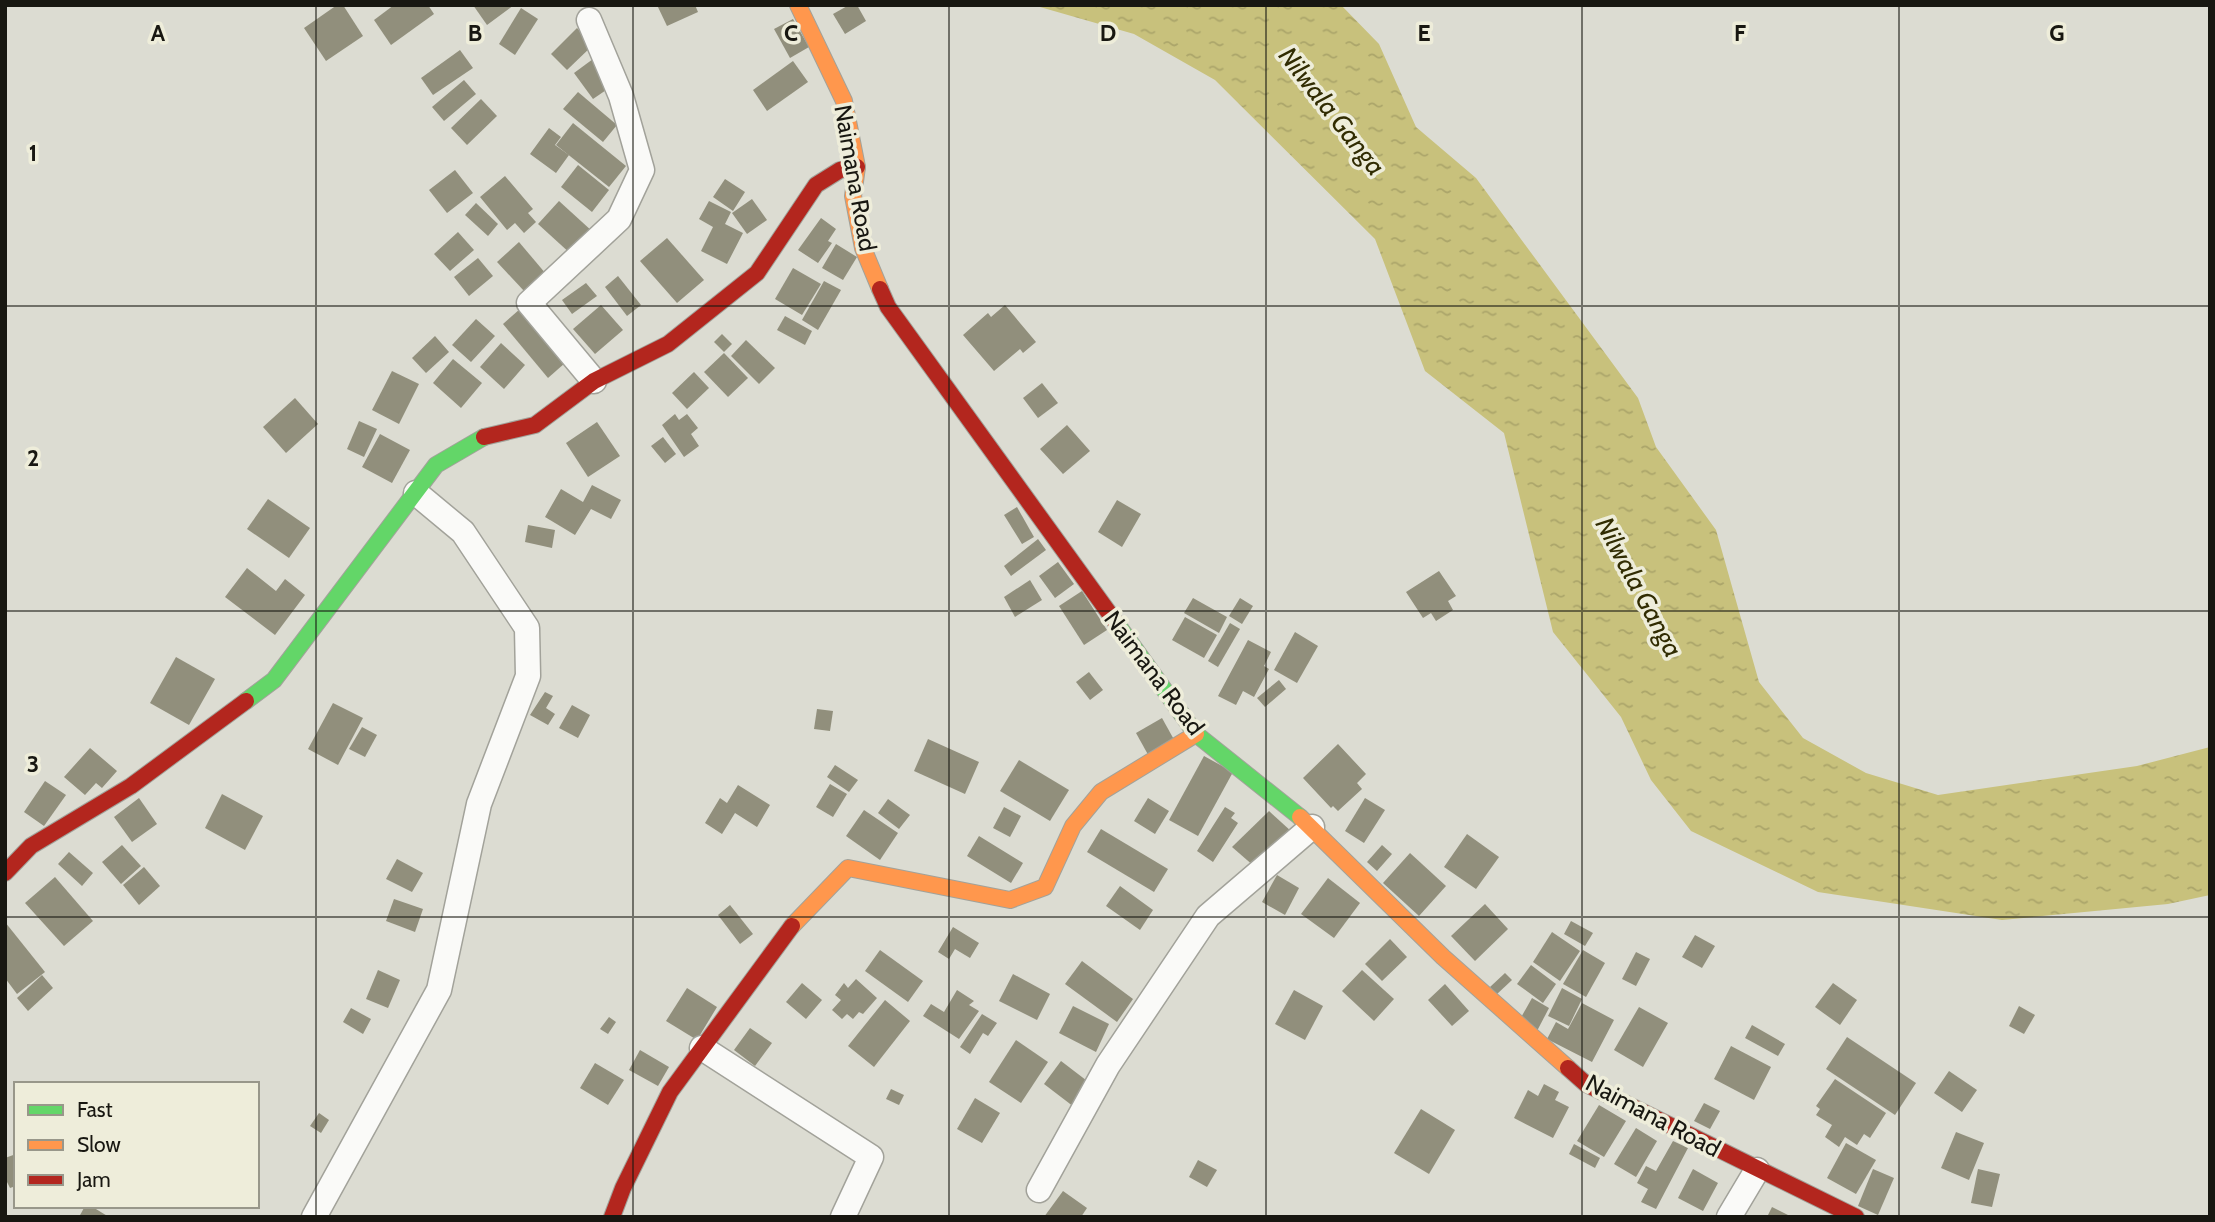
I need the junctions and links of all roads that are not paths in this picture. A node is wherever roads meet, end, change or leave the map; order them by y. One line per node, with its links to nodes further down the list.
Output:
1 (798, 5): 3 (street, Naimana Road)
2 (589, 20): 4 (street)
3 (857, 167): 4 (street); 6 (street, Naimana Road)
4 (594, 382): 5 (street)
5 (416, 493): 8 (street); 12 (street)
6 (1196, 734): 7 (street, Naimana Road); 9 (street)
7 (1312, 827): 10 (street, Naimana Road); 11 (street)
8 (5, 873)
9 (702, 1048): 13 (street); 14 (street)
10 (1757, 1170): 15 (street); 16 (street, Naimana Road)
11 (1039, 1190)
12 (314, 1217)
13 (612, 1217)
14 (843, 1217)
15 (1730, 1217)
16 (1856, 1217)

